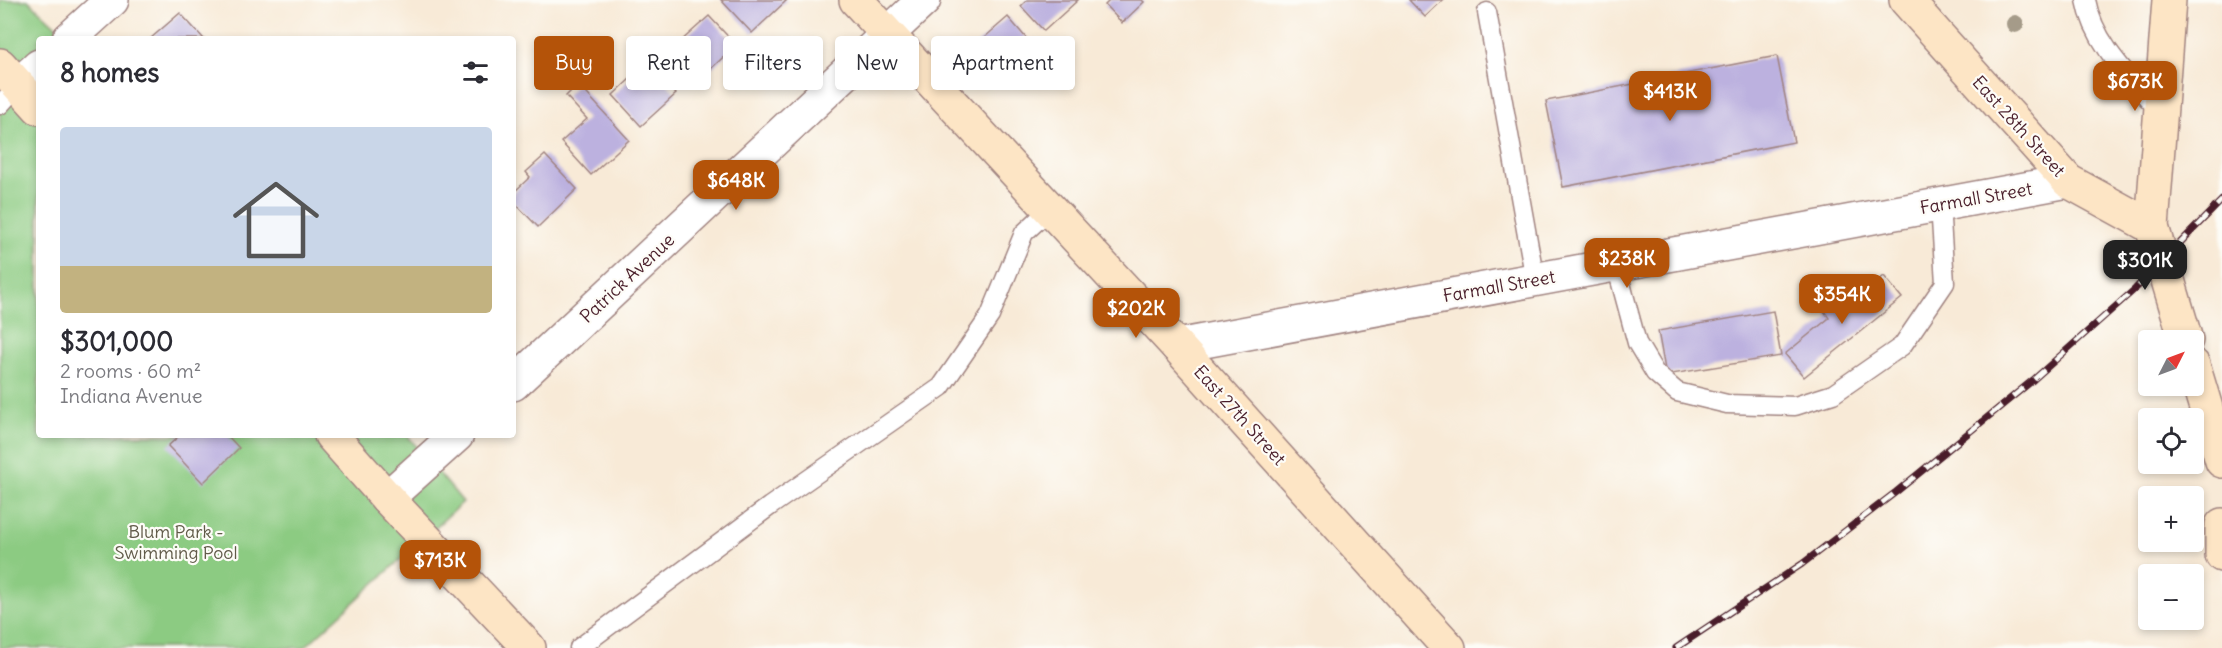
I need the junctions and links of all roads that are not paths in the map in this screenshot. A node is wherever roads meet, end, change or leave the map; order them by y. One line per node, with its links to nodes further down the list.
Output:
1 (112, 0): 9 (street)
2 (856, 0): 8 (street, East 27th Street)
3 (924, 0): 8 (street, Patrick Avenue)
4 (1906, 0): 11 (street, East 28th Street)
5 (2086, 0): 10 (lane)
6 (2169, 0): 10 (street)
7 (1487, 12): 16 (lane)
8 (887, 33): 13 (street, East 27th Street); 19 (street, Patrick Avenue)
9 (72, 36)
10 (2161, 112): 14 (street)
11 (2067, 181): 12 (street, Farmall Street); 14 (street, East 28th Street)
12 (1940, 204): 15 (street, Farmall Street); 15 (lane)
13 (1050, 209): 18 (street, East 27th Street); 28 (lane)
14 (2152, 227): 17 (street)
15 (1616, 265): 16 (street, Farmall Street)
16 (1535, 280): 18 (street, Farmall Street)
17 (2183, 330)
18 (1178, 346): 29 (street, East 27th Street)
19 (516, 381)
20 (2202, 396): 23 (street)
21 (334, 438): 24 (street)
22 (454, 438): 24 (street)
23 (2221, 465)
24 (387, 498): 27 (street)
25 (2222, 525): 26 (street)
26 (2222, 555)
27 (529, 648)
28 (579, 648)
29 (1449, 648)

